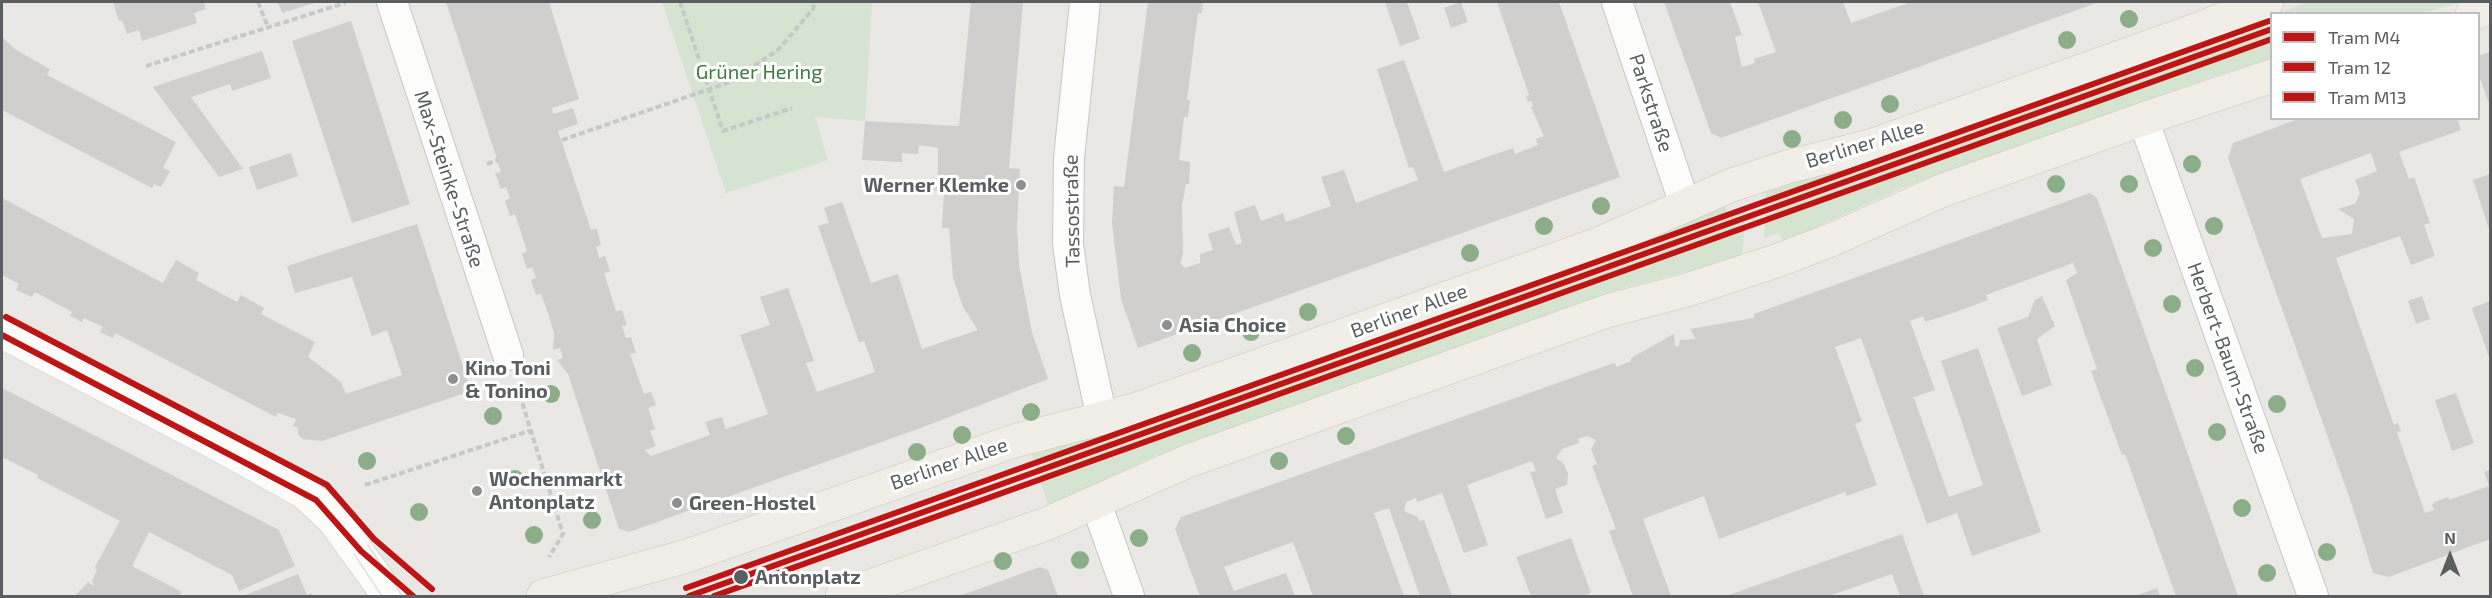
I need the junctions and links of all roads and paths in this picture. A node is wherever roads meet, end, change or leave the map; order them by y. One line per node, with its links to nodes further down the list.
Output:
1 (258, 2): 9 (path)
2 (392, 2): 20 (street, Max-Steinke-Straße)
3 (680, 2): 12 (path)
4 (814, 2): 12 (path)
5 (1086, 2): 21 (street, Tassostraße)
6 (1617, 2): 18 (street, Parkstraße)
7 (2267, 2): 18 (main road, Berliner Allee)
8 (345, 3): 9 (path)
9 (268, 27): 10 (path)
10 (146, 66)
11 (2270, 76): 14 (main road)
12 (709, 89): 13 (path); 15 (path)
13 (792, 108)
14 (2143, 118): 24 (main road); 30 (street, Herbert-Baum-Straße)
15 (562, 140)
16 (498, 160): 17 (path)
17 (487, 164)
18 (1684, 205): 21 (main road, Berliner Allee)
19 (2, 332): 26 (street)
20 (508, 356): 22 (path)
21 (1102, 418): 27 (main road, Berliner Allee)
22 (529, 430): 23 (path); 25 (path)
23 (365, 485)
24 (1096, 503): 28 (main road); 29 (street)
25 (548, 559)
26 (389, 597)
27 (543, 597)
28 (842, 597)
29 (1130, 597)
30 (2313, 597)

